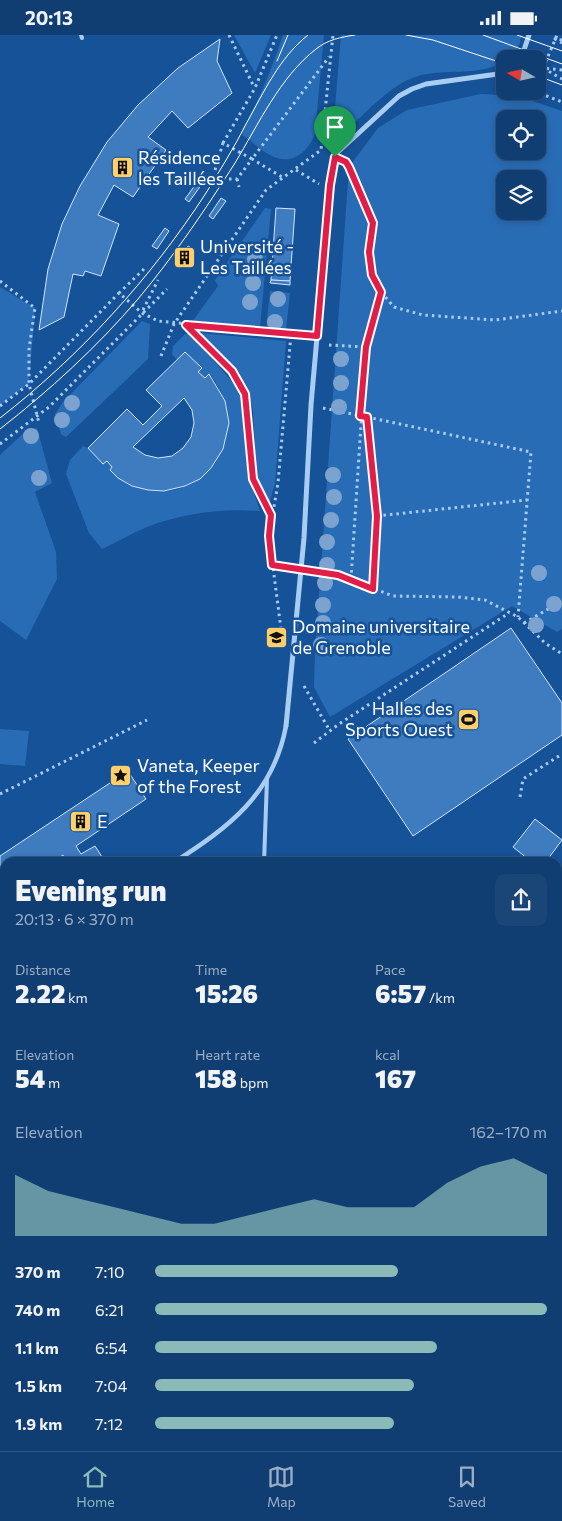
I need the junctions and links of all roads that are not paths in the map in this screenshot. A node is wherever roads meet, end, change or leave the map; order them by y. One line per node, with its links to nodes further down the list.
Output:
1 (529, 35): 2 (street)
2 (524, 50)
3 (496, 74): 4 (street)
4 (286, 726): 5 (street)
5 (267, 779): 6 (street); 7 (lane)
6 (181, 857)
7 (264, 857)

